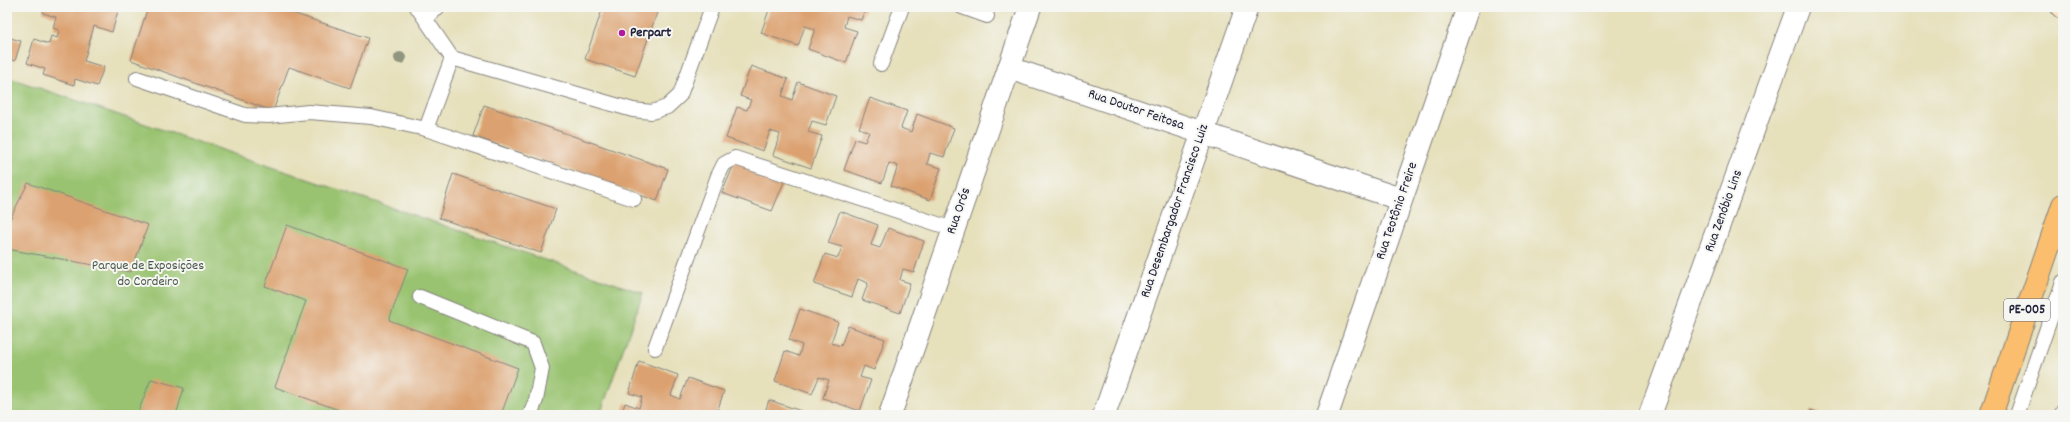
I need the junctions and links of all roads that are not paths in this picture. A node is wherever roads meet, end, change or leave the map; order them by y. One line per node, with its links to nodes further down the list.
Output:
1 (417, 7): 11 (lane)
2 (438, 7): 11 (lane)
3 (712, 7): 12 (lane)
4 (902, 7): 13 (lane)
5 (962, 7): 10 (lane)
6 (1030, 7): 14 (street, Rua Orós)
7 (1247, 7): 17 (street, Rua Desembargador Francisco Luiz)
8 (1468, 7): 19 (street, Rua Teotônio Freire)
9 (1798, 7): 30 (street, Rua Zenóbio Lins)
10 (987, 16)
11 (426, 19): 12 (lane)
12 (452, 58): 16 (lane)
13 (881, 64)
14 (1009, 68): 17 (street, Rua Doutor Feitosa); 21 (street, Rua Orós)
15 (137, 78): 16 (lane)
16 (426, 129): 18 (lane)
17 (1203, 133): 19 (street, Rua Doutor Feitosa); 28 (street, Rua Desembargador Francisco Luiz)
18 (634, 199)
19 (1400, 199): 29 (street, Rua Teotônio Freire)
20 (2063, 205): 31 (main road, PE-005)
21 (953, 229): 24 (lane); 26 (street, Rua Orós)
22 (2063, 282): 32 (lane)
23 (420, 297): 27 (lane)
24 (655, 348)
25 (2063, 411): 33 (lane)
26 (897, 413)
27 (530, 415)
28 (1104, 415)
29 (1327, 415)
30 (1650, 415)
31 (1991, 415)
32 (2017, 415)
33 (2062, 415)

